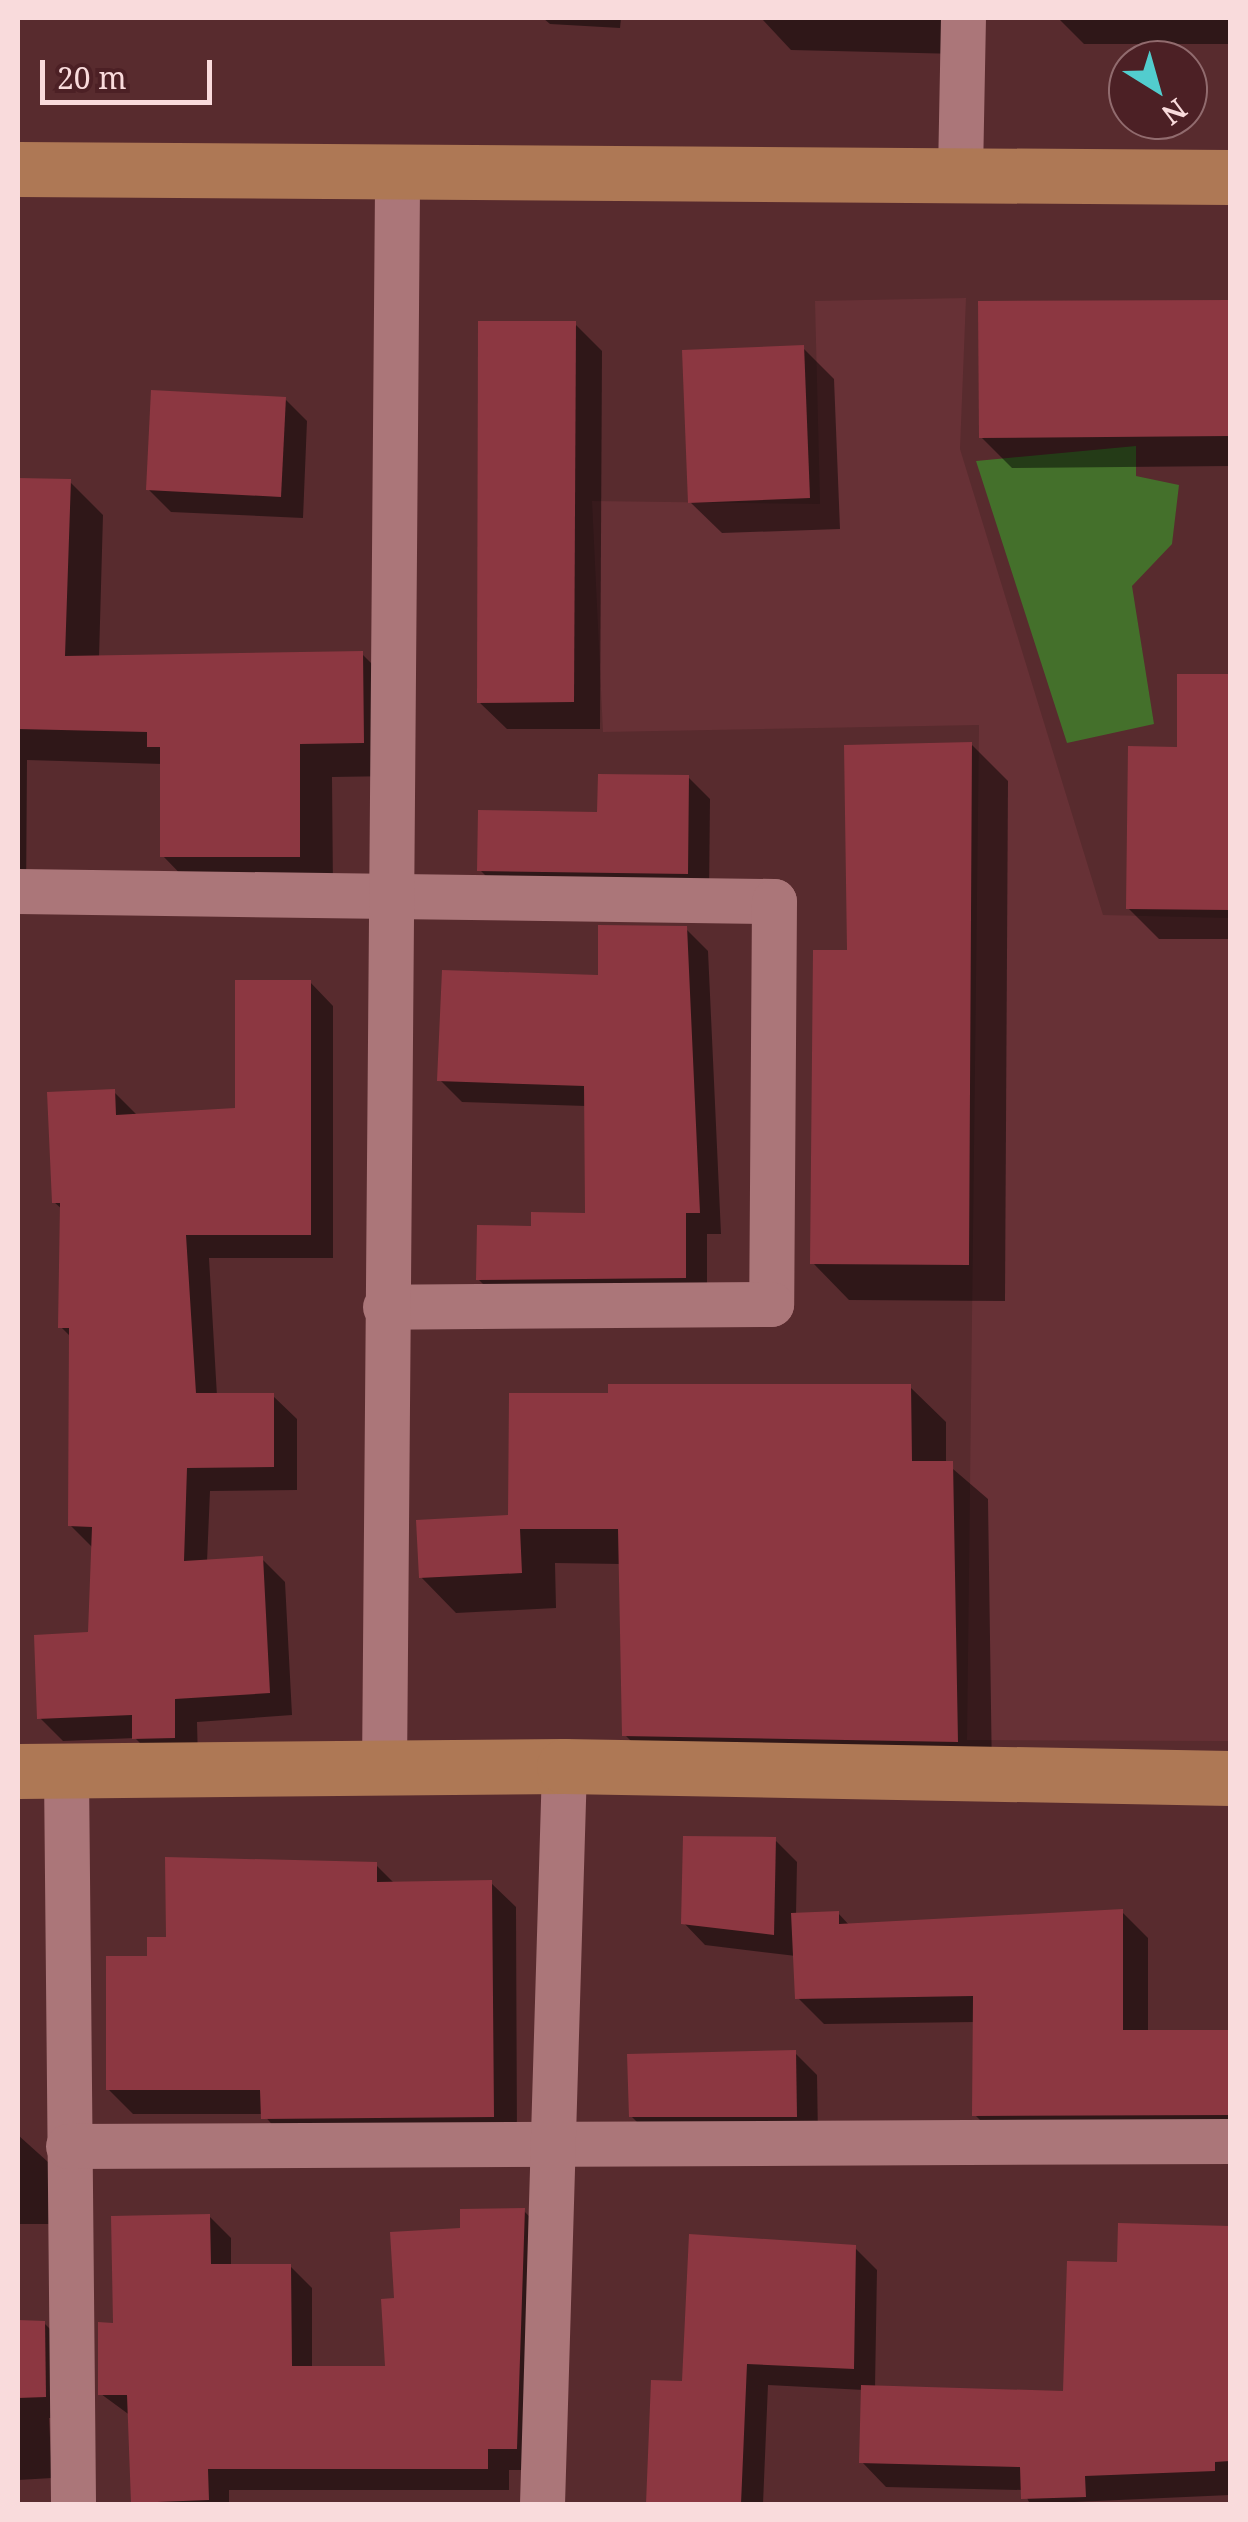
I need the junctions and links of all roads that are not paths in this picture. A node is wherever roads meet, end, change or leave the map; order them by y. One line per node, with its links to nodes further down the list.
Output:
1 (963, 18): 4 (street)
2 (18, 169): 3 (street)
3 (398, 171): 4 (street); 7 (street)
4 (960, 172): 5 (street)
5 (1230, 177)
6 (18, 891): 7 (street)
7 (395, 896): 8 (street); 8 (street)
8 (385, 1307): 11 (street)
9 (564, 1766): 11 (street); 12 (street); 15 (street)
10 (42, 1772): 11 (street); 14 (street)
11 (384, 1772)
12 (1230, 1778)
13 (1230, 2141): 15 (street)
14 (68, 2146): 15 (street); 16 (street)
15 (554, 2148): 17 (street)
16 (72, 2504)
17 (542, 2504)

